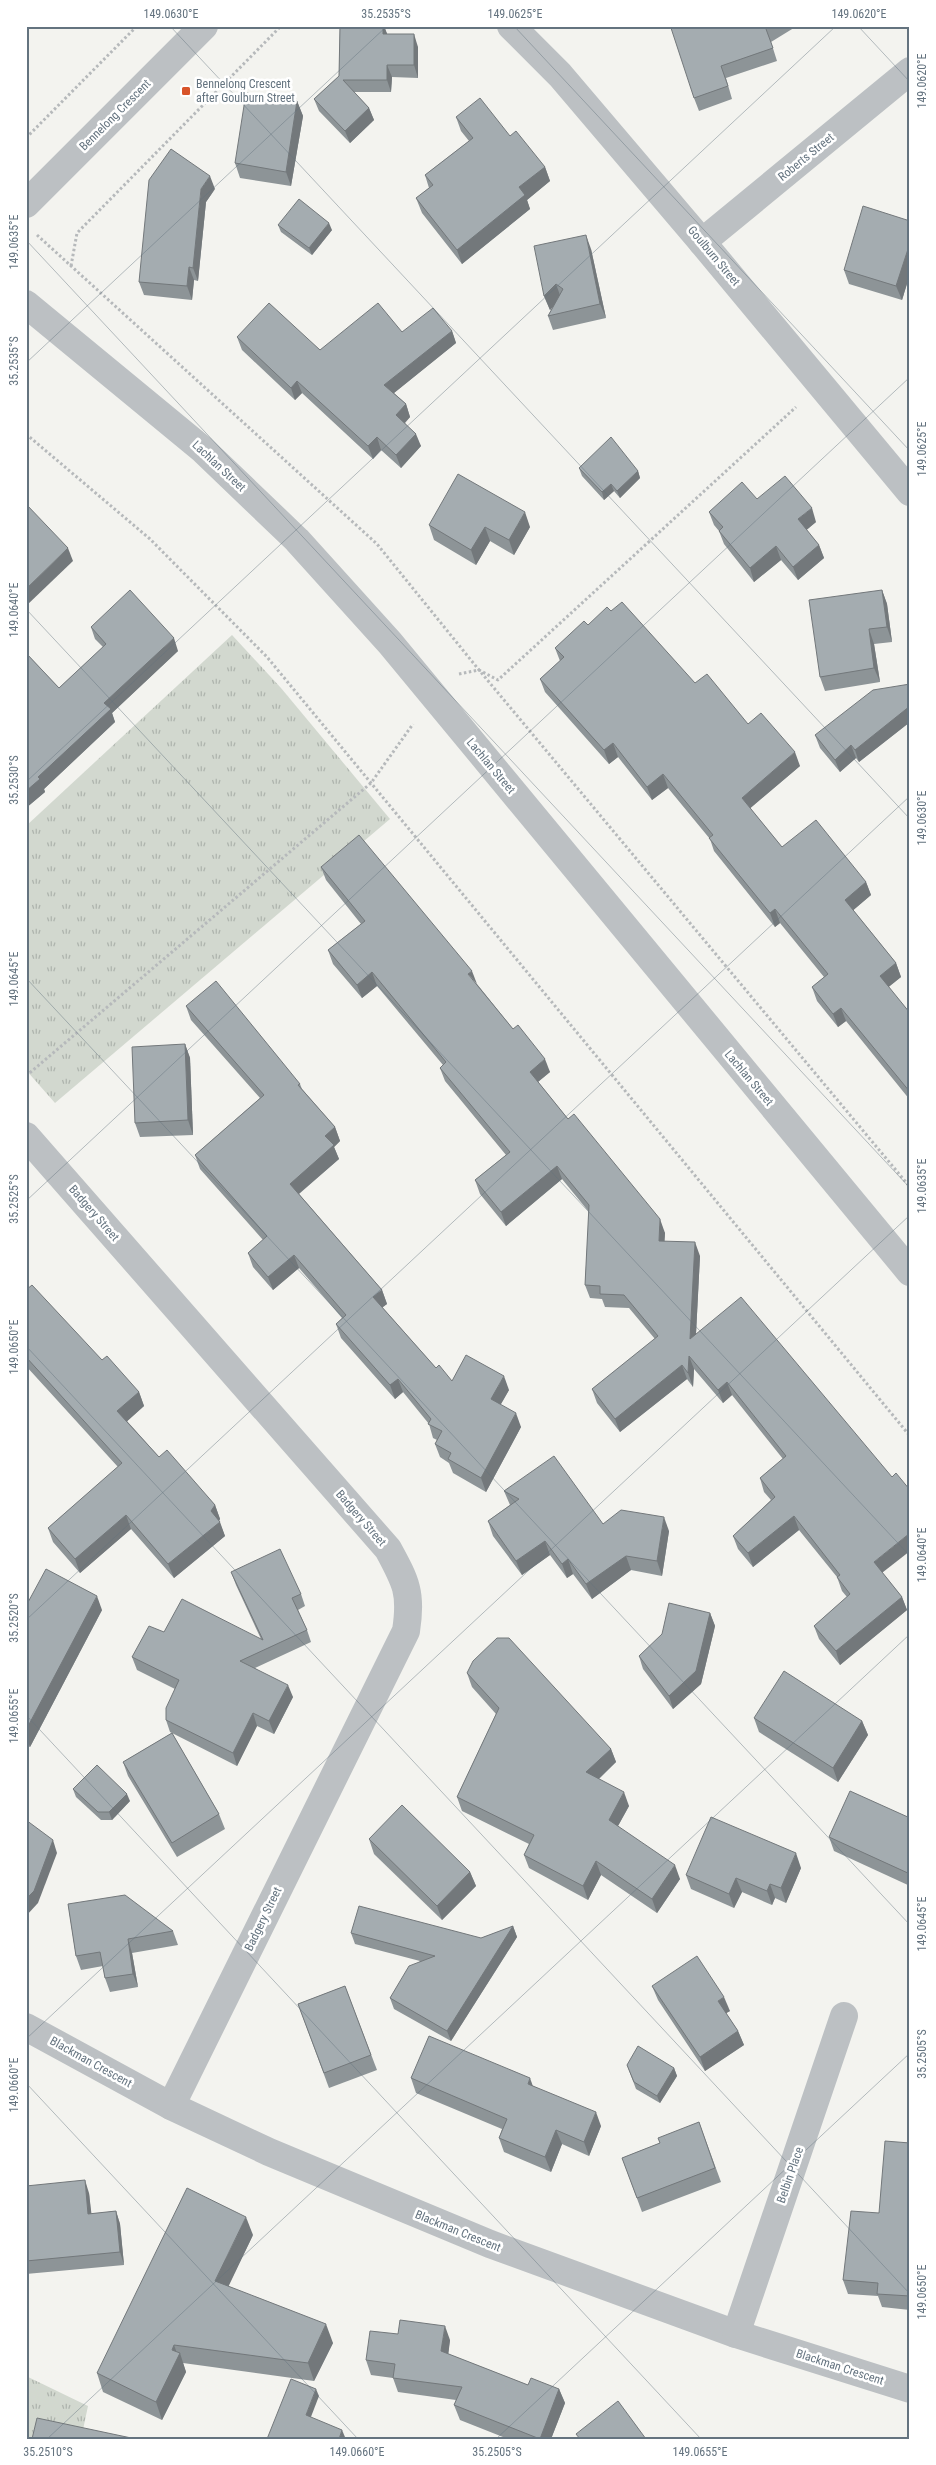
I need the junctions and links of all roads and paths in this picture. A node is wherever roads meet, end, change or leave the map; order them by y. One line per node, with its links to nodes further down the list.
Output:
1 (137, 26): 6 (path)
2 (204, 26): 7 (street, Bennelong Crescent)
3 (281, 26): 10 (path)
4 (510, 26): 9 (street, Goulburn Street)
5 (910, 71): 9 (street, Roberts Street)
6 (26, 138)
7 (26, 204)
8 (33, 232): 10 (path)
9 (702, 242): 12 (street, Goulburn Street)
10 (71, 266): 15 (path)
11 (26, 304): 16 (street, Lachlan Street)
12 (821, 384): 14 (street, Goulburn Street); 15 (path)
13 (26, 434): 17 (path)
14 (910, 492)
15 (479, 670): 20 (path)
16 (433, 696): 17 (path); 21 (street, Lachlan Street)
17 (371, 783): 18 (path); 22 (path)
18 (26, 1076)
19 (26, 1136): 25 (street, Badgery Street)
20 (910, 1187)
21 (910, 1272)
22 (910, 1436)
23 (844, 2016): 26 (street, Belbin Place)
24 (26, 2027): 25 (street, Blackman Crescent)
25 (171, 2106): 26 (street, Blackman Crescent)
26 (736, 2334): 27 (street, Blackman Crescent)
27 (910, 2389)

